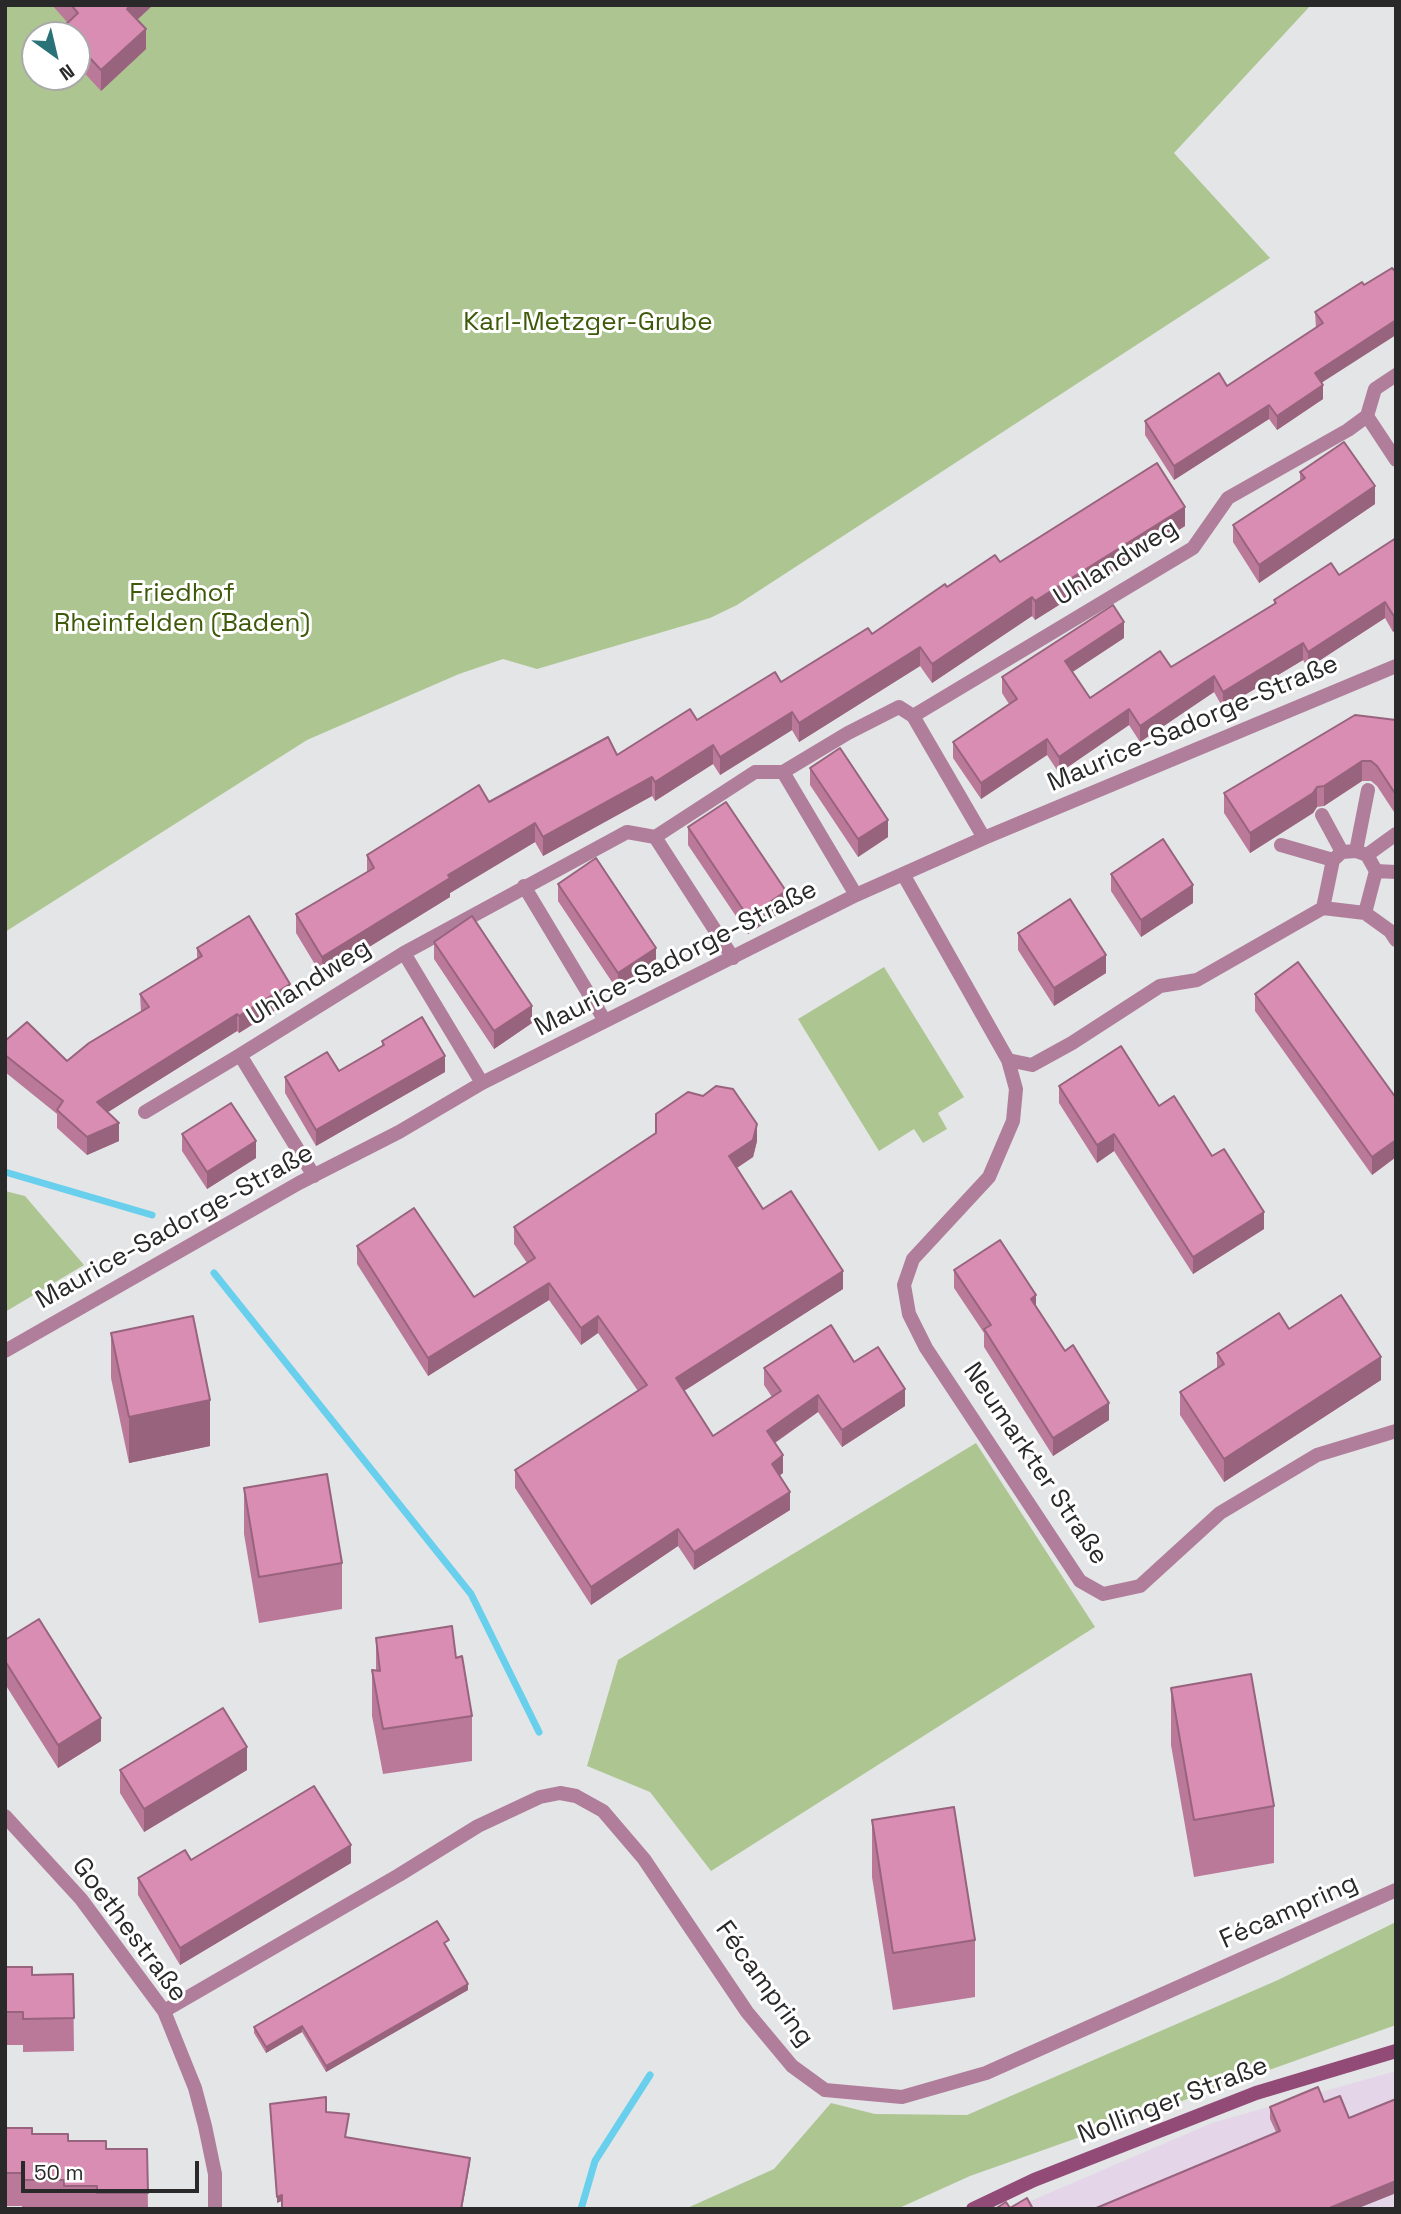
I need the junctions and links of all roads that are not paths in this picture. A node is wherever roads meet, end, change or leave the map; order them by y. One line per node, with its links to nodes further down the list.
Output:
1 (1396, 375): 2 (street)
2 (1367, 416): 3 (street); 5 (street, Uhlandweg)
3 (1396, 460)
4 (1396, 666): 11 (street, Maurice-Sadorge-Straße)
5 (913, 716): 6 (street); 11 (street)
6 (783, 772): 10 (street); 18 (street)
7 (1368, 790): 13 (street)
8 (1322, 815): 13 (street)
9 (1396, 834): 13 (street)
10 (655, 837): 17 (street, Uhlandweg); 23 (street)
11 (984, 838): 16 (street, Maurice-Sadorge-Straße)
12 (1281, 845): 13 (street)
13 (1350, 854): 14 (street); 19 (street)
14 (1376, 871): 15 (street); 20 (street)
15 (1396, 872)
16 (903, 873): 18 (street, Maurice-Sadorge-Straße); 26 (street, Neumarkter Straße)
17 (524, 886): 22 (street, Uhlandweg); 24 (street)
18 (856, 895): 23 (street, Maurice-Sadorge-Straße)
19 (1323, 908): 20 (street); 26 (street)
20 (1365, 913): 21 (street)
21 (1396, 940)
22 (404, 953): 25 (street, Uhlandweg); 27 (street, Uhlandweg)
23 (733, 958): 24 (street, Maurice-Sadorge-Straße)
24 (604, 1021): 27 (street, Maurice-Sadorge-Straße)
25 (240, 1055): 28 (street, Uhlandweg); 29 (street, Uhlandweg)
26 (1008, 1060): 31 (street, Neumarkter Straße)
27 (482, 1083): 29 (street, Maurice-Sadorge-Straße)
28 (145, 1112)
29 (314, 1176): 30 (street, Maurice-Sadorge-Straße)
30 (5, 1351)
31 (1396, 1432)
32 (5, 1816): 34 (street, Goethestraße)
33 (1396, 1891): 34 (street, Fécampring)
34 (164, 2011): 36 (street, Goethestraße)
35 (1396, 2051): 37 (main road, Nollinger Straße)
36 (215, 2209)
37 (972, 2209)

